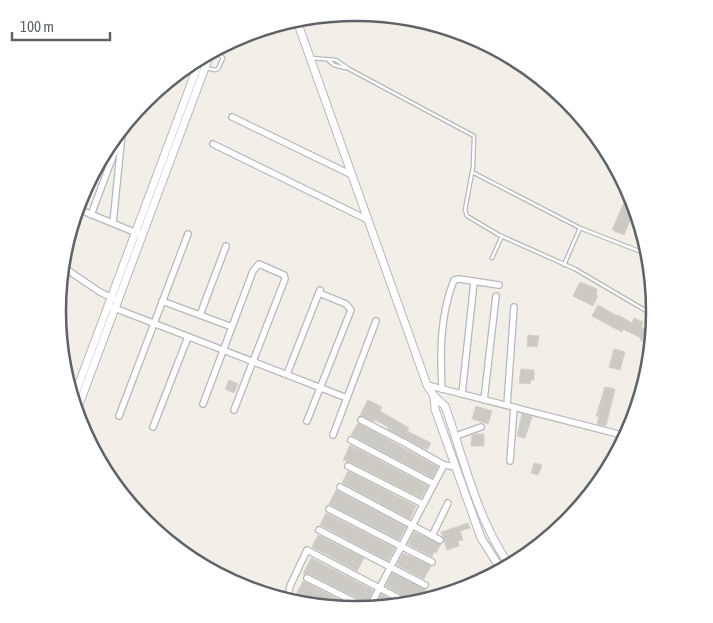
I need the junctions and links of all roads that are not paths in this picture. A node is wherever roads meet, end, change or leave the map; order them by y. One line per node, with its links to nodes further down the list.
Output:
1 (299, 27): 3 (street)
2 (220, 55): 4 (lane)
3 (310, 58): 9 (lane); 10 (street)
4 (202, 66): 16 (street)
5 (232, 117): 10 (street)
6 (121, 141): 14 (street)
7 (213, 144): 13 (street)
8 (116, 149): 12 (street)
9 (472, 172): 15 (lane); 18 (lane)
10 (352, 175): 13 (street)
11 (84, 212): 12 (street)
12 (91, 215): 14 (street)
13 (368, 220): 40 (street)
14 (113, 223): 16 (street)
15 (580, 228): 20 (lane); 22 (lane)
16 (140, 234): 27 (street)
17 (188, 234): 28 (street)
18 (502, 236): 21 (lane); 22 (lane)
19 (226, 246): 32 (street)
20 (640, 252)
21 (492, 258)
22 (564, 265): 31 (lane)
23 (69, 271): 27 (street)
24 (474, 282): 25 (street); 42 (street); 44 (street)
25 (499, 285)
26 (496, 296): 48 (street)
27 (115, 299): 29 (street)
28 (162, 301): 32 (street); 34 (street)
29 (112, 307): 34 (street); 43 (street); 47 (street)
30 (514, 307): 50 (street)
31 (647, 312)
32 (200, 315): 35 (street)
33 (376, 321): 46 (street)
34 (154, 324): 36 (street); 53 (street)
35 (232, 327): 37 (street); 38 (street)
36 (188, 337): 37 (street); 56 (street)
37 (224, 351): 38 (street); 49 (street)
38 (254, 362): 39 (street); 52 (street)
39 (287, 374): 41 (street); 41 (street)
40 (427, 385): 42 (street); 45 (street)
41 (321, 387): 46 (street); 55 (street)
42 (442, 389): 44 (street)
43 (77, 390)
44 (462, 394): 48 (street)
45 (434, 396): 60 (street); 65 (street)
46 (347, 398): 59 (street)
47 (80, 400)
48 (484, 400): 50 (street)
49 (203, 404)
50 (507, 405): 51 (street)
51 (514, 407): 58 (street); 62 (street)
52 (234, 410)
53 (119, 416)
54 (361, 420): 63 (street)
55 (307, 421)
56 (153, 427)
57 (481, 427): 60 (street)
58 (620, 434)
59 (333, 435)
60 (456, 436): 76 (street)
61 (350, 440): 66 (street)
62 (510, 461)
63 (444, 465): 65 (street); 66 (street)
64 (348, 466): 69 (street)
65 (456, 467): 78 (street)
66 (434, 484): 69 (street)
67 (340, 487): 71 (street)
68 (448, 503): 73 (street)
69 (423, 504): 71 (street)
70 (330, 509): 75 (street)
71 (412, 525): 73 (street); 75 (street)
72 (319, 530): 79 (street)
73 (432, 536): 74 (street)
74 (440, 540)
75 (401, 546): 77 (street); 79 (street)
76 (506, 560)
77 (432, 562)
78 (498, 565)
79 (390, 567): 81 (street); 82 (street)
80 (307, 578): 86 (street)
81 (425, 585)
82 (379, 588): 83 (street); 84 (street); 85 (street)
83 (289, 594)
84 (399, 598)
85 (372, 601)
86 (356, 602)

